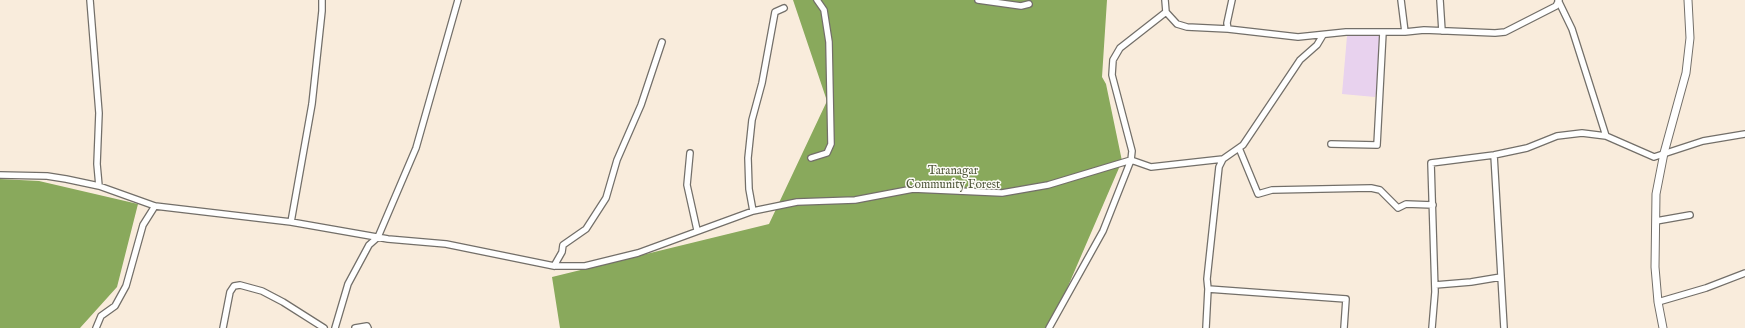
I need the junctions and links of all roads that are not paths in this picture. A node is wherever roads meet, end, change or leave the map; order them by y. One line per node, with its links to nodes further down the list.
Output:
1 (90, 0): 32 (street)
2 (322, 0): 38 (street)
3 (458, 0): 40 (street)
4 (817, 0): 28 (street)
5 (978, 0): 12 (street)
6 (1165, 0): 14 (street)
7 (1232, 0): 15 (street)
8 (1401, 0): 18 (street)
9 (1440, 0): 16 (street)
10 (1558, 0): 16 (street); 22 (street)
11 (1688, 0): 26 (street)
12 (1029, 4)
13 (784, 8): 35 (street)
14 (1166, 12): 15 (street); 30 (street)
15 (1228, 29): 19 (street)
16 (1442, 31): 18 (street)
17 (1384, 32): 18 (street); 19 (street); 23 (street)
18 (1405, 32)
19 (1323, 35): 24 (street)
20 (662, 42): 41 (street)
21 (1745, 134): 26 (street)
22 (1606, 136): 26 (street); 27 (street)
23 (1331, 144)
24 (1239, 148): 29 (street); 33 (street)
25 (690, 153): 39 (street)
26 (1664, 153): 37 (street)
27 (1494, 155): 33 (street); 43 (street)
28 (811, 158)
29 (1223, 159): 30 (street); 45 (street)
30 (1132, 160): 35 (street); 53 (street)
31 (0, 175): 32 (street)
32 (99, 186): 34 (street)
33 (1433, 205): 44 (street)
34 (155, 206): 38 (street); 47 (street)
35 (753, 211): 39 (street)
36 (1690, 215): 37 (street)
37 (1656, 221): 46 (street)
38 (291, 222): 40 (street)
39 (697, 230): 41 (street)
40 (378, 237): 41 (street); 50 (street)
41 (554, 266)
42 (1745, 273): 46 (street)
43 (1501, 277): 44 (street); 57 (street)
44 (1435, 285): 56 (street)
45 (1208, 289): 54 (street); 55 (street)
46 (1658, 302): 58 (street)
47 (96, 328)
48 (223, 328): 49 (street)
49 (324, 328)
50 (335, 328)
51 (355, 328): 52 (street)
52 (368, 328)
53 (1049, 328)
54 (1206, 328)
55 (1344, 328)
56 (1432, 328)
57 (1504, 328)
58 (1663, 328)

